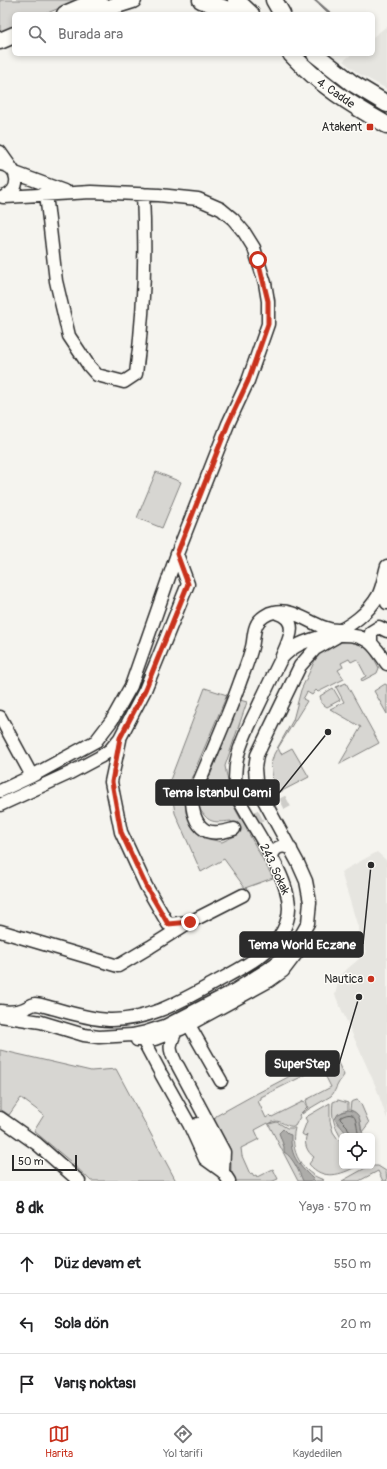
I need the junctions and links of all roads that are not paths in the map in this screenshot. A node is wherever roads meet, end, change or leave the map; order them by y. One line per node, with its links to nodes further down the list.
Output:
1 (98, 0): 7 (main road)
2 (133, 0): 8 (main road)
3 (201, 0): 9 (main road)
4 (236, 0): 10 (main road)
5 (274, 0): 11 (main road)
6 (282, 0): 12 (main road)
7 (70, 12)
8 (94, 12)
9 (234, 12)
10 (249, 12)
11 (281, 12)
12 (288, 12)
13 (12, 36): 15 (main road)
14 (12, 39): 15 (main road)
15 (0, 42)
16 (293, 56): 19 (main road, 4. Cadde)
17 (318, 56): 18 (main road, 4. Cadde)
18 (387, 104)
19 (387, 125)
20 (0, 152): 22 (street)
21 (0, 164): 22 (street)
22 (13, 171): 23 (street); 26 (street)
23 (71, 193): 24 (street); 25 (street)
24 (46, 194): 25 (street); 26 (street)
25 (143, 194): 27 (street)
26 (3, 197)
27 (177, 554): 30 (street); 31 (street)
28 (387, 566): 35 (street, 243. Sokak)
29 (386, 583): 32 (street); 35 (street, 243. Sokak)
30 (188, 584): 31 (street); 40 (street)
31 (166, 586): 41 (street)
32 (387, 603)
33 (274, 612): 35 (street); 37 (street); 45 (street)
34 (387, 631): 36 (street)
35 (340, 633): 36 (street); 37 (street, 243. Sokak); 44 (street, 243. Sokak)
36 (371, 643): 38 (street)
37 (281, 659): 46 (street, 243. Sokak)
38 (387, 664)
39 (0, 717): 41 (street)
40 (120, 738): 43 (street); 52 (street)
41 (32, 776): 42 (street)
42 (0, 792)
43 (0, 805)
44 (278, 826): 46 (street); 47 (street, 243. Sokak)
45 (234, 829)
46 (260, 836): 48 (street, 243. Sokak)
47 (291, 849): 48 (street); 51 (street, 243. Sokak)
48 (272, 859): 55 (street, 243. Sokak)
49 (243, 895): 50 (street)
50 (190, 922): 52 (street); 54 (street)
51 (308, 923): 57 (street); 59 (street, 243. Sokak)
52 (168, 924): 54 (street)
53 (0, 931): 54 (street)
54 (165, 937)
55 (0, 1011)
56 (0, 1016): 59 (street, 243. Sokak)
57 (189, 1024): 58 (street); 63 (street)
58 (176, 1031): 60 (street); 61 (street)
59 (116, 1037): 60 (street)
60 (143, 1040): 62 (street)
61 (178, 1067): 62 (street); 64 (street)
62 (162, 1076): 66 (street)
63 (221, 1081)
64 (203, 1112): 66 (street); 68 (street)
65 (0, 1118): 69 (street)
66 (192, 1122): 67 (street); 68 (street)
67 (215, 1157)
68 (226, 1176)
69 (79, 1181)

